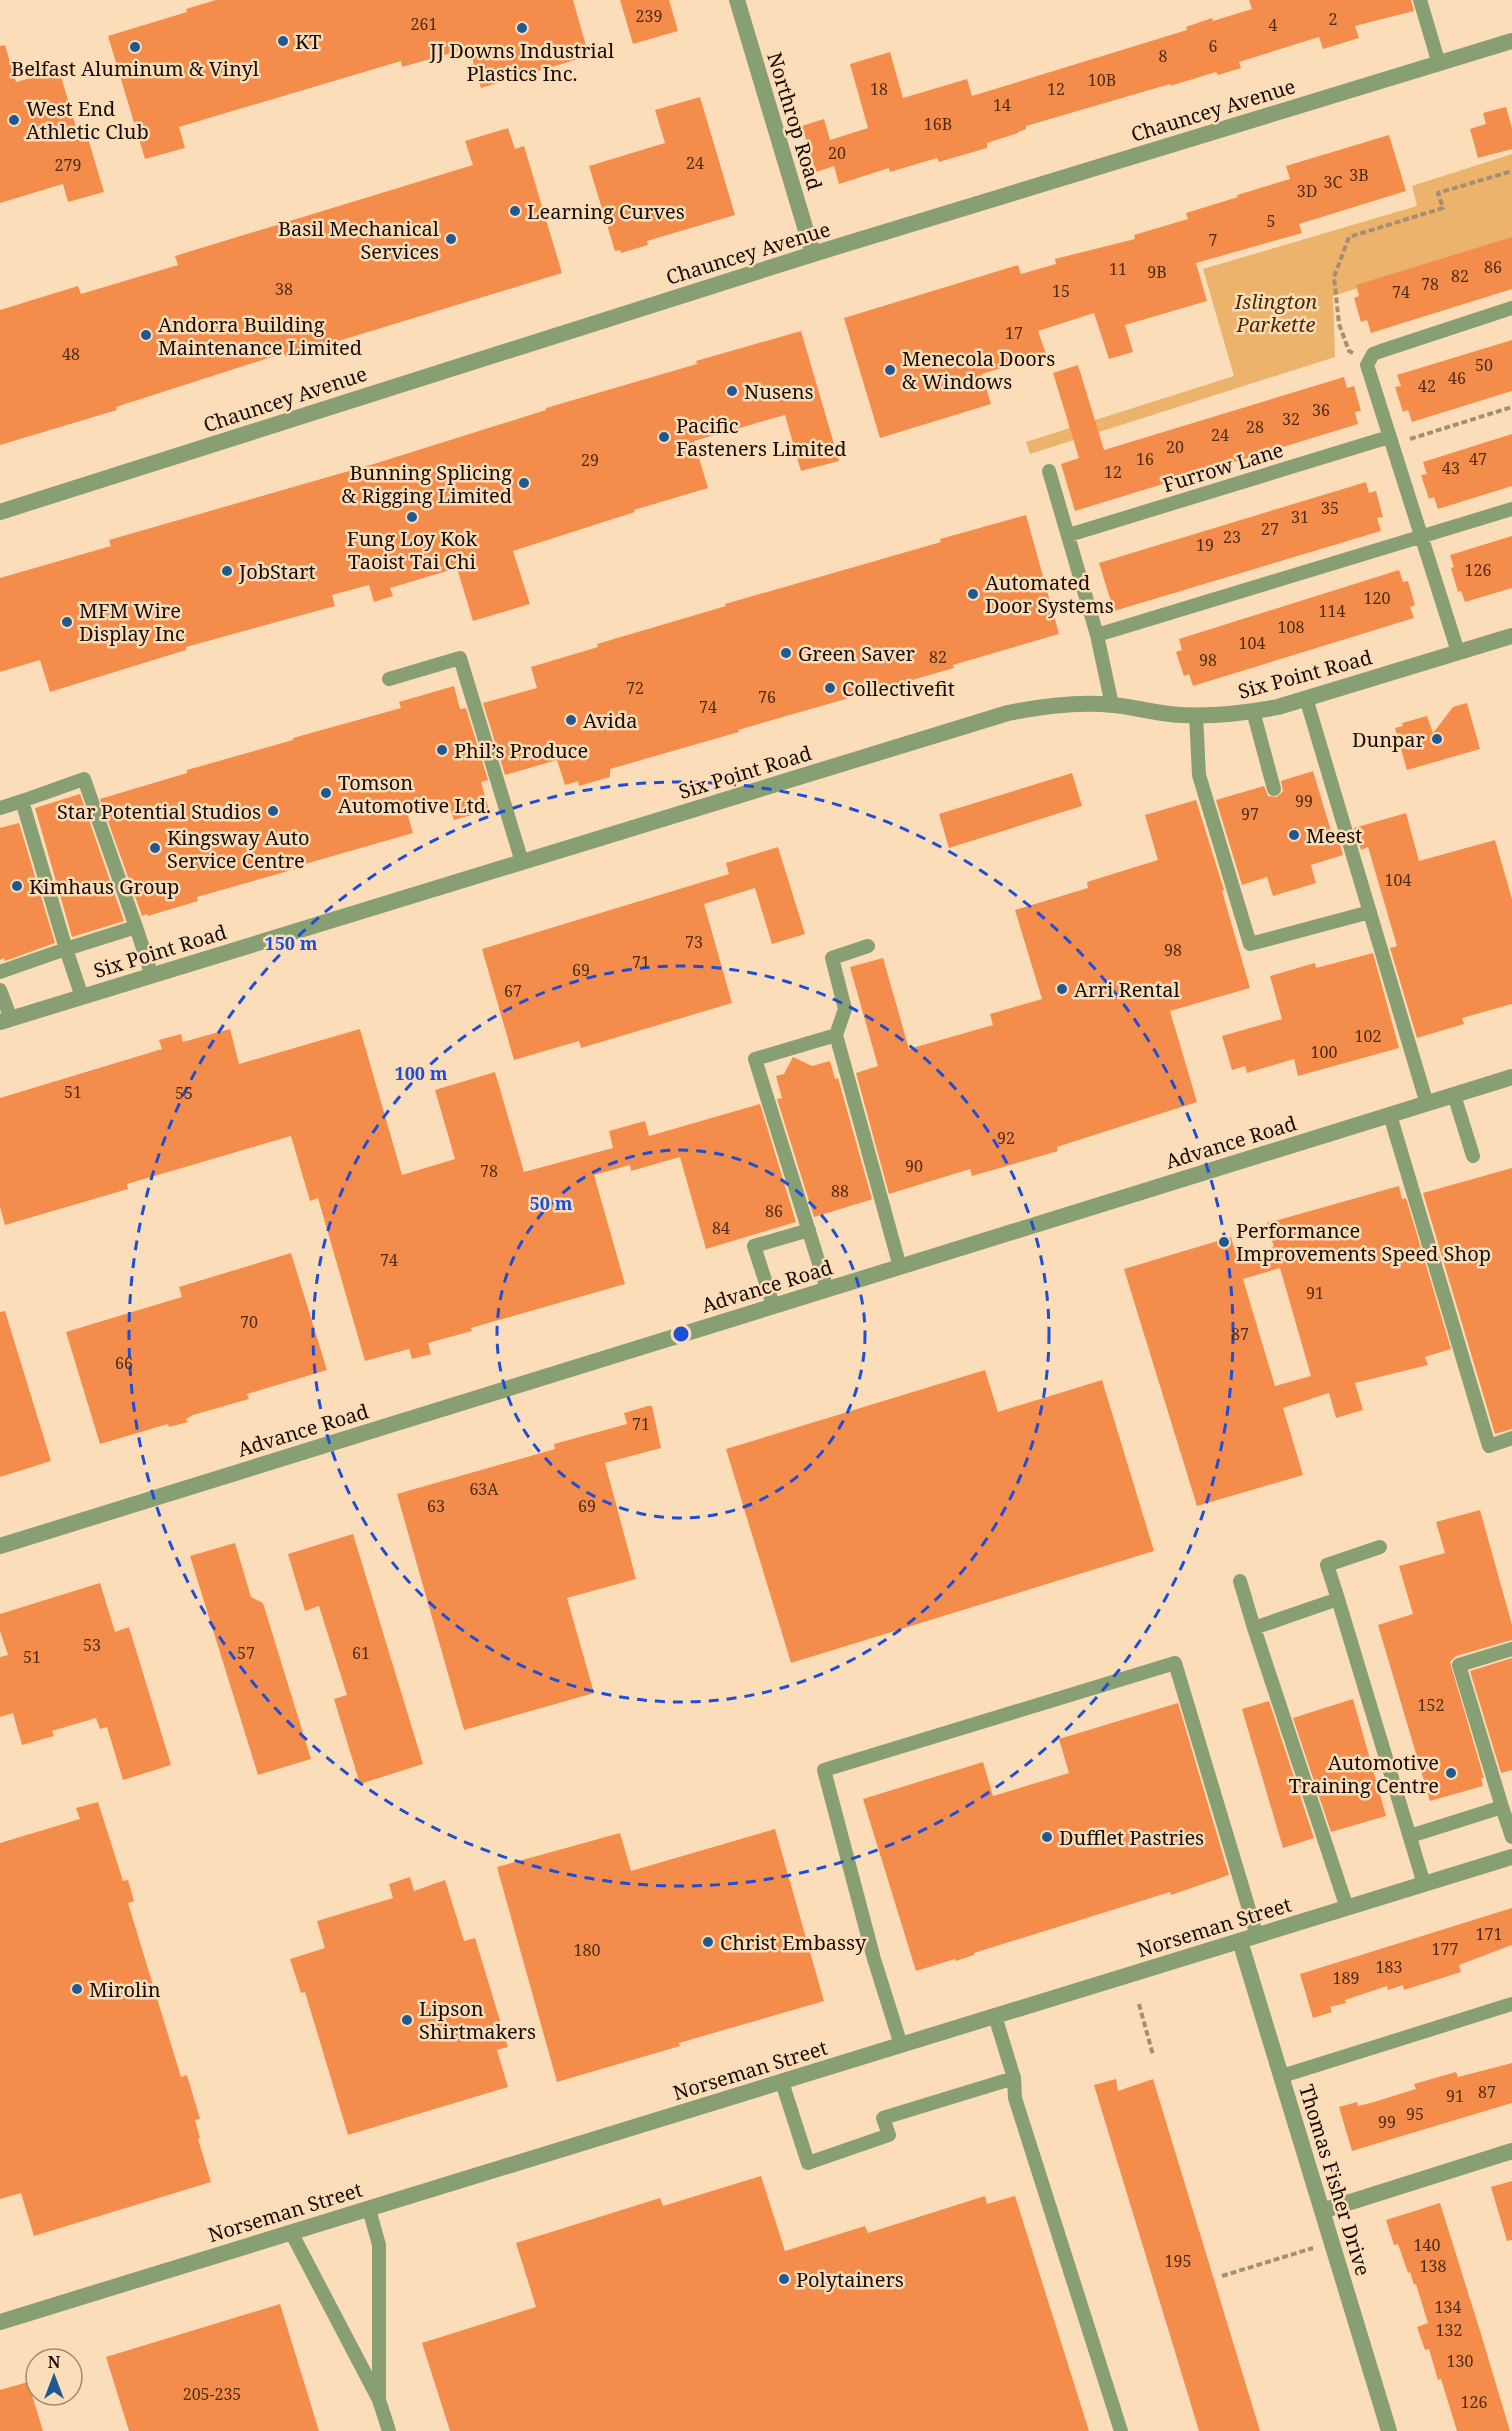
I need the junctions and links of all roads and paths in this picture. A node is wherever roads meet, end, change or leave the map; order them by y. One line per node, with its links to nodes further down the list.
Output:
1 (737, 0): 6 (street, Northrop Road)
2 (1420, 0): 4 (lane)
3 (1512, 41): 4 (street, Chauncey Avenue)
4 (1439, 64): 6 (street, Chauncey Avenue)
5 (1512, 171): 8 (path)
6 (813, 254): 13 (street, Chauncey Avenue)
7 (1512, 308): 8 (lane)
8 (1369, 360): 10 (lane)
9 (1512, 407): 10 (path)
10 (1390, 441): 14 (lane, Furrow Lane); 15 (lane)
11 (1049, 471): 14 (lane)
12 (1512, 508): 15 (lane)
13 (0, 512)
14 (1069, 535): 16 (lane)
15 (1421, 537): 16 (lane); 18 (lane)
16 (1097, 635): 21 (lane)
17 (1512, 636): 18 (street, Six Point Road)
18 (1458, 652): 20 (street, Six Point Road)
19 (389, 679): 27 (lane)
20 (1306, 698): 22 (street, Six Point Road); 28 (lane)
21 (1112, 705): 23 (street, Six Point Road); 27 (street, Six Point Road)
22 (1253, 711): 23 (street, Six Point Road); 24 (lane)
23 (1196, 715): 28 (lane)
24 (1274, 789)
25 (22, 801): 26 (lane); 29 (lane); 31 (lane)
26 (0, 808)
27 (522, 862): 33 (street, Six Point Road)
28 (1370, 912): 40 (lane)
29 (136, 927): 31 (lane); 33 (lane)
30 (868, 946): 37 (lane)
31 (66, 949): 32 (lane); 35 (lane)
32 (0, 972)
33 (152, 976): 35 (street, Six Point Road)
34 (0, 990): 36 (lane)
35 (82, 997): 36 (street, Six Point Road)
36 (6, 1020)
37 (836, 1035): 43 (lane); 44 (lane)
38 (1512, 1077): 39 (street, Advance Road)
39 (1454, 1095): 40 (street, Advance Road); 42 (lane)
40 (1427, 1104): 41 (street, Advance Road)
41 (1390, 1114): 44 (street, Advance Road); 47 (lane)
42 (1473, 1156)
43 (808, 1230): 45 (lane); 46 (lane)
44 (900, 1267): 45 (street, Advance Road)
45 (827, 1289): 46 (street, Advance Road)
46 (773, 1305): 48 (street, Advance Road)
47 (1512, 1438)
48 (0, 1546)
49 (1380, 1547): 51 (lane)
50 (1240, 1581): 52 (lane)
51 (1338, 1599): 52 (lane); 55 (lane)
52 (1254, 1628): 59 (lane)
53 (1512, 1649): 54 (lane)
54 (1502, 1807): 55 (lane); 56 (lane)
55 (1410, 1836): 58 (lane)
56 (1512, 1837)
57 (1512, 1857): 58 (street, Norseman Street)
58 (1425, 1884): 59 (street, Norseman Street)
59 (1347, 1908): 60 (street, Norseman Street)
60 (1257, 1936): 61 (street, Norseman Street); 65 (lane)
61 (1240, 1941): 64 (street, Norseman Street); 67 (street, Thomas Fisher Drive)
62 (1139, 2004): 66 (path)
63 (1512, 2004): 67 (lane)
64 (995, 2016): 65 (street, Norseman Street); 68 (lane)
65 (901, 2045): 69 (street, Norseman Street)
66 (1153, 2055)
67 (1282, 2076): 72 (street, Thomas Fisher Drive)
68 (1014, 2078): 69 (lane); 79 (lane)
69 (782, 2082): 71 (street, Norseman Street)
70 (1512, 2151): 72 (street)
71 (369, 2209): 73 (street, Norseman Street); 77 (lane)
72 (1322, 2211): 80 (street, Thomas Fisher Drive)
73 (291, 2232): 76 (street, Norseman Street); 77 (lane)
74 (1316, 2247): 75 (path)
75 (1222, 2276)
76 (0, 2322)
77 (379, 2400): 78 (lane)
78 (388, 2431)
79 (1121, 2431)
80 (1389, 2431)

